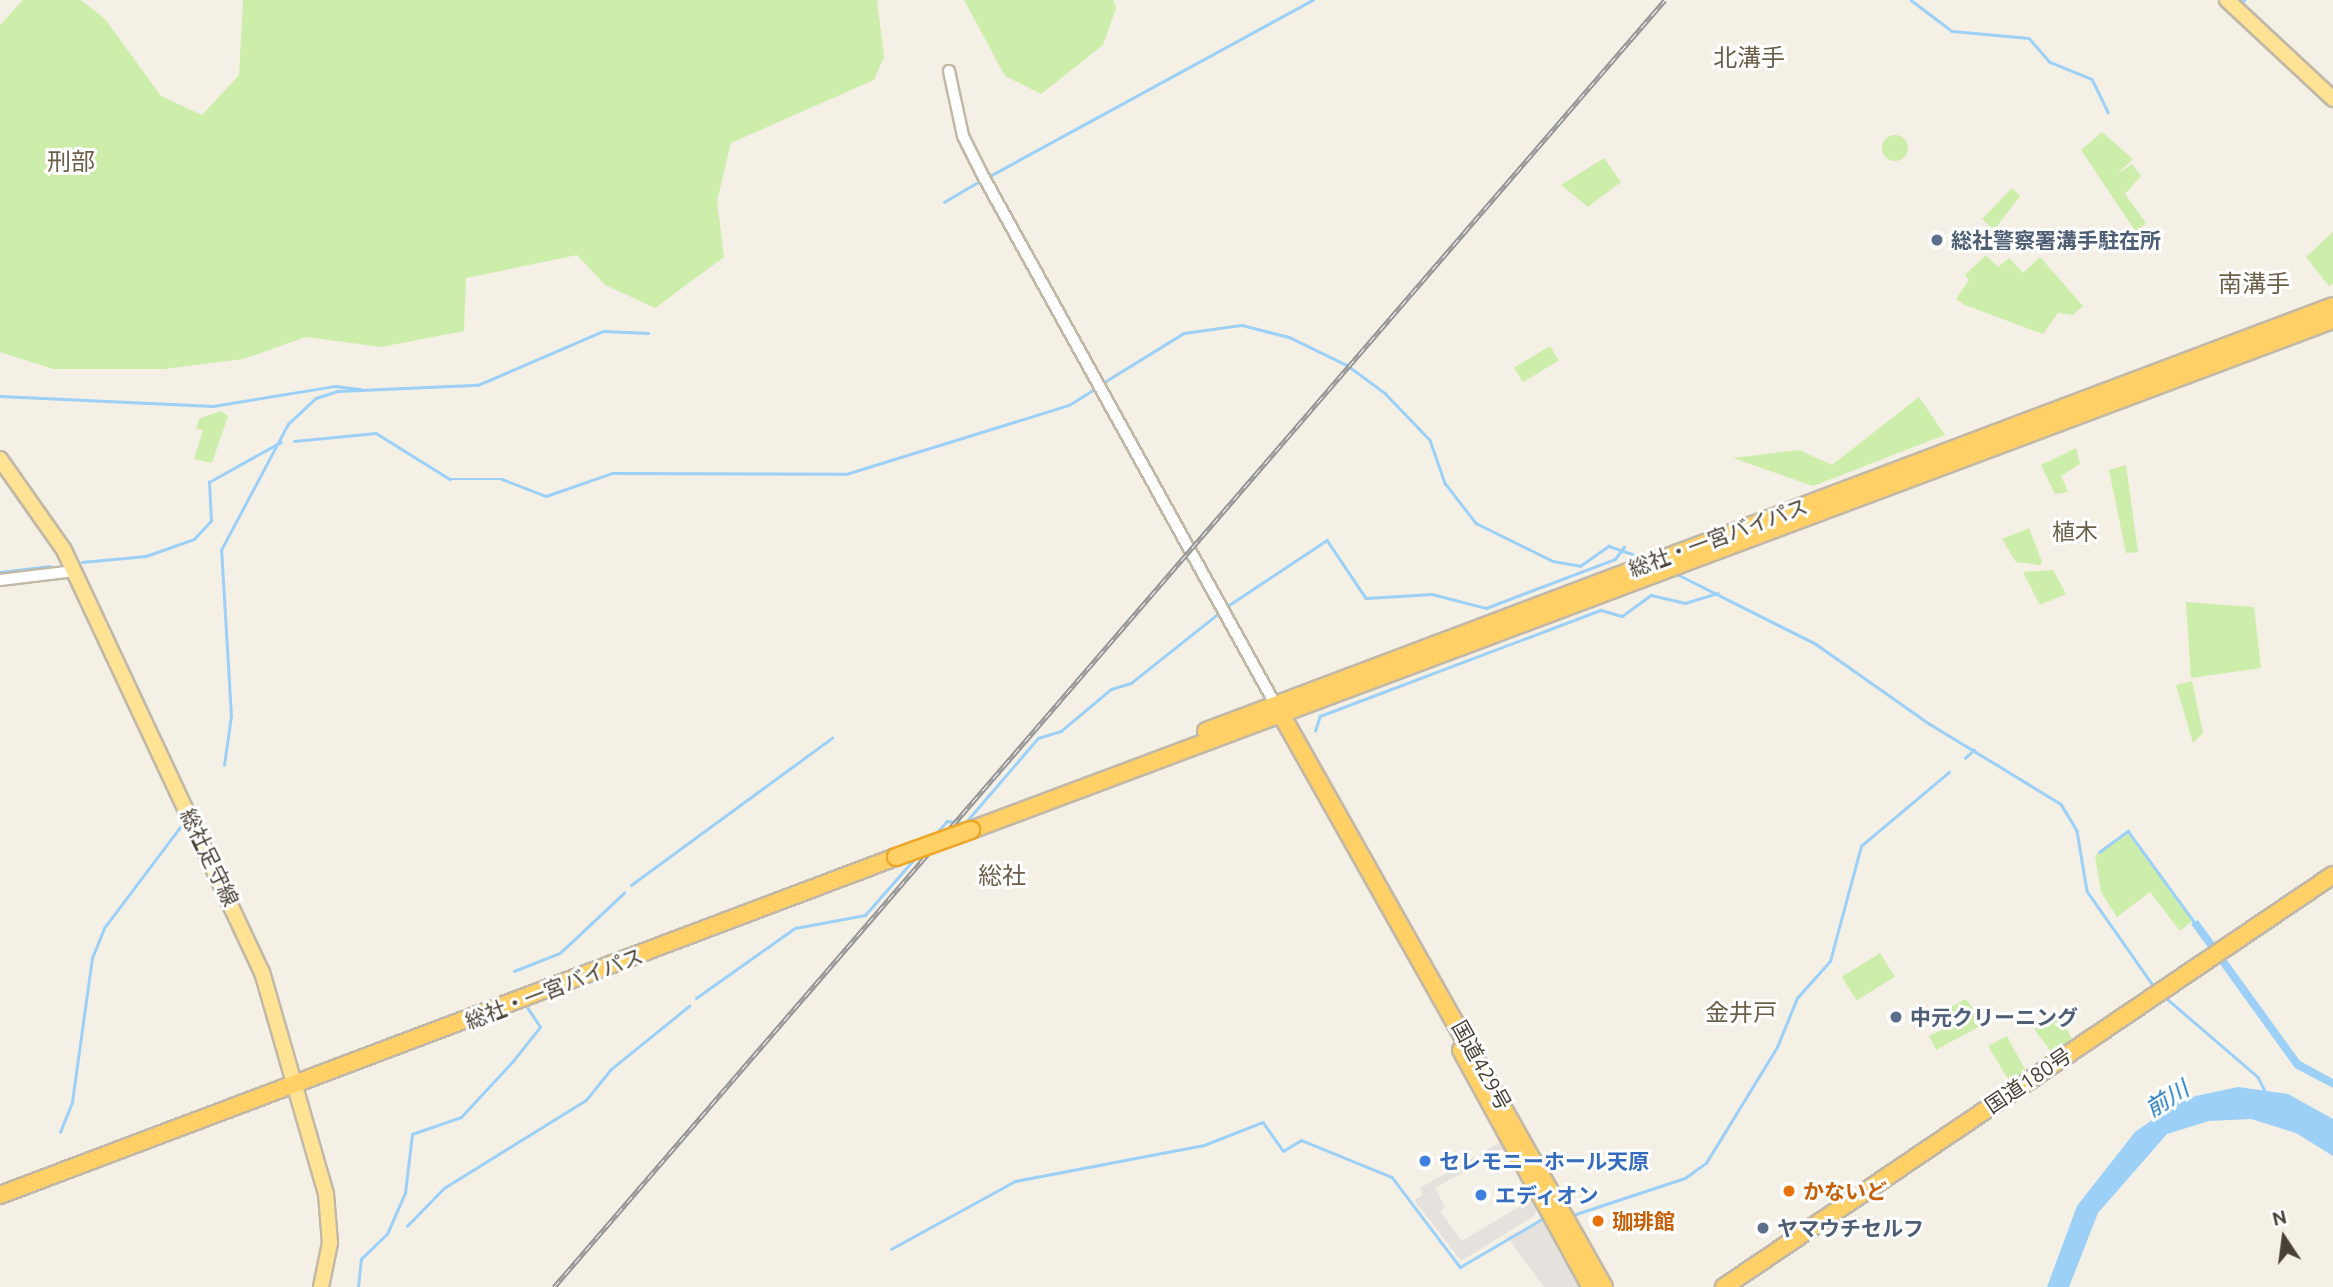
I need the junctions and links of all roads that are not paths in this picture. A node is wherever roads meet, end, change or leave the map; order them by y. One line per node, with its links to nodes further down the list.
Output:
1 (2228, 0): 3 (main road)
2 (949, 71): 10 (street)
3 (2333, 99)
4 (2333, 306): 7 (highway, 総社・一宮バイパス)
5 (2333, 320): 7 (highway, 総社・一宮バイパス)
6 (0, 459): 8 (main road, 総社足守線)
7 (1825, 503): 10 (highway, 総社・一宮バイパス); 10 (highway, 総社・一宮バイパス)
8 (74, 571): 9 (street); 13 (main road, 総社足守線)
9 (0, 580)
10 (1278, 708): 11 (highway, 国道429号); 13 (highway, 総社・一宮バイパス, bridge)
11 (1355, 847): 16 (highway, 国道429号); 17 (highway, 国道429号)
12 (2333, 875): 18 (highway, 国道180号)
13 (298, 1085): 14 (highway, 総社・一宮バイパス); 15 (main road, 総社足守線)
14 (0, 1195)
15 (321, 1287)
16 (1591, 1287)
17 (1604, 1287)
18 (1724, 1287)

